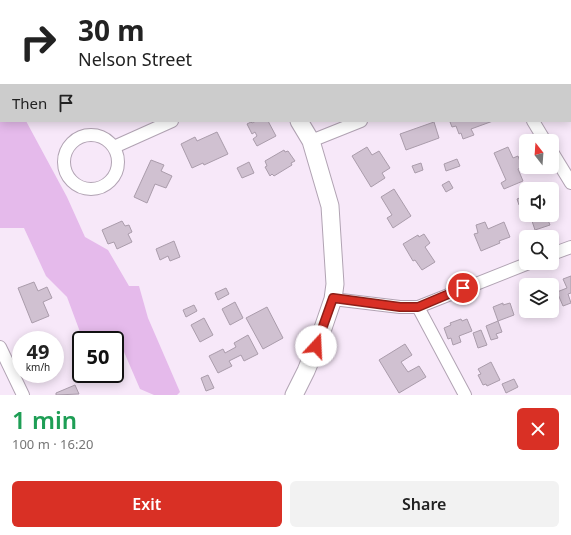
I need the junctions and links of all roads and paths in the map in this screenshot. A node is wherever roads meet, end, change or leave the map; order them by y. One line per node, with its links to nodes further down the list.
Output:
1 (170, 122): 7 (street)
2 (300, 122): 6 (main road)
3 (358, 122): 6 (street)
4 (534, 122): 5 (street)
5 (541, 134)
6 (311, 141): 13 (main road)
7 (114, 148): 7 (street)
8 (559, 163): 9 (street)
9 (571, 183)
10 (571, 246): 11 (street)
11 (559, 251)
12 (519, 267): 14 (street)
13 (333, 298): 14 (street); 17 (main road)
14 (418, 307): 18 (street)
15 (0, 347): 16 (street)
16 (23, 395)
17 (294, 395)
18 (466, 395)

